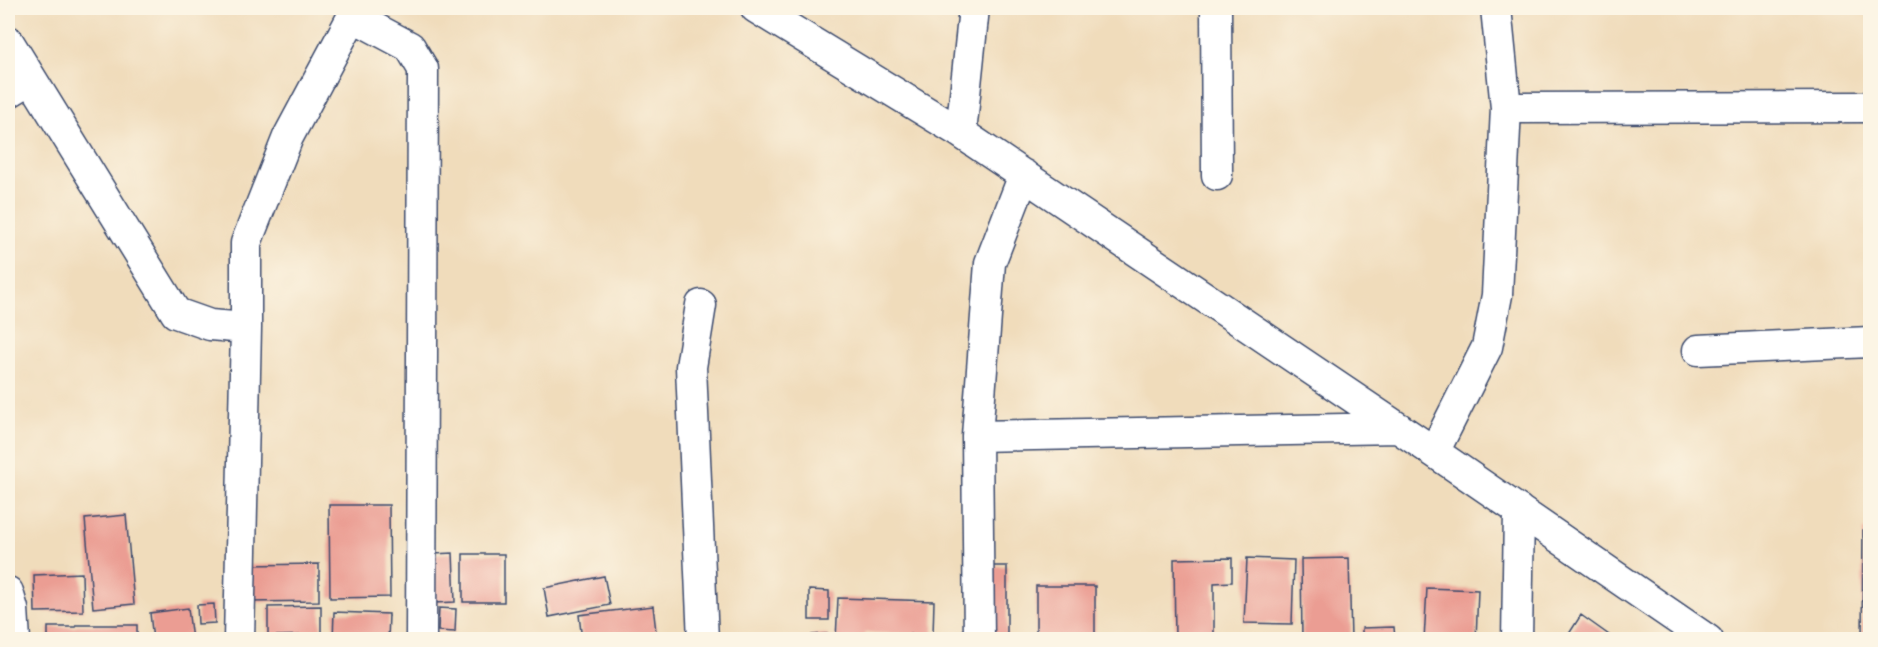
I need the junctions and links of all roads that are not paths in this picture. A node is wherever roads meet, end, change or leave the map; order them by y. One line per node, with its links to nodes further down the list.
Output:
1 (756, 8): 10 (street)
2 (974, 8): 10 (street)
3 (1216, 8): 11 (street)
4 (1496, 8): 9 (street)
5 (355, 12): 14 (street); 24 (street)
6 (8, 41): 7 (street)
7 (19, 86): 14 (street)
8 (1870, 107): 9 (street)
9 (1506, 108): 19 (street)
10 (961, 133): 12 (street)
11 (1217, 175)
12 (1024, 176): 17 (street); 18 (street)
13 (701, 305): 25 (street)
14 (246, 328): 23 (street)
15 (1870, 342): 16 (street)
16 (1698, 350)
17 (1399, 428): 18 (street); 19 (street)
18 (977, 436): 26 (street)
19 (1434, 452): 20 (street)
20 (1519, 510): 27 (street); 28 (street)
21 (8, 592): 22 (street)
22 (15, 639)
23 (239, 639)
24 (421, 639)
25 (703, 639)
26 (979, 639)
27 (1517, 639)
28 (1708, 639)

